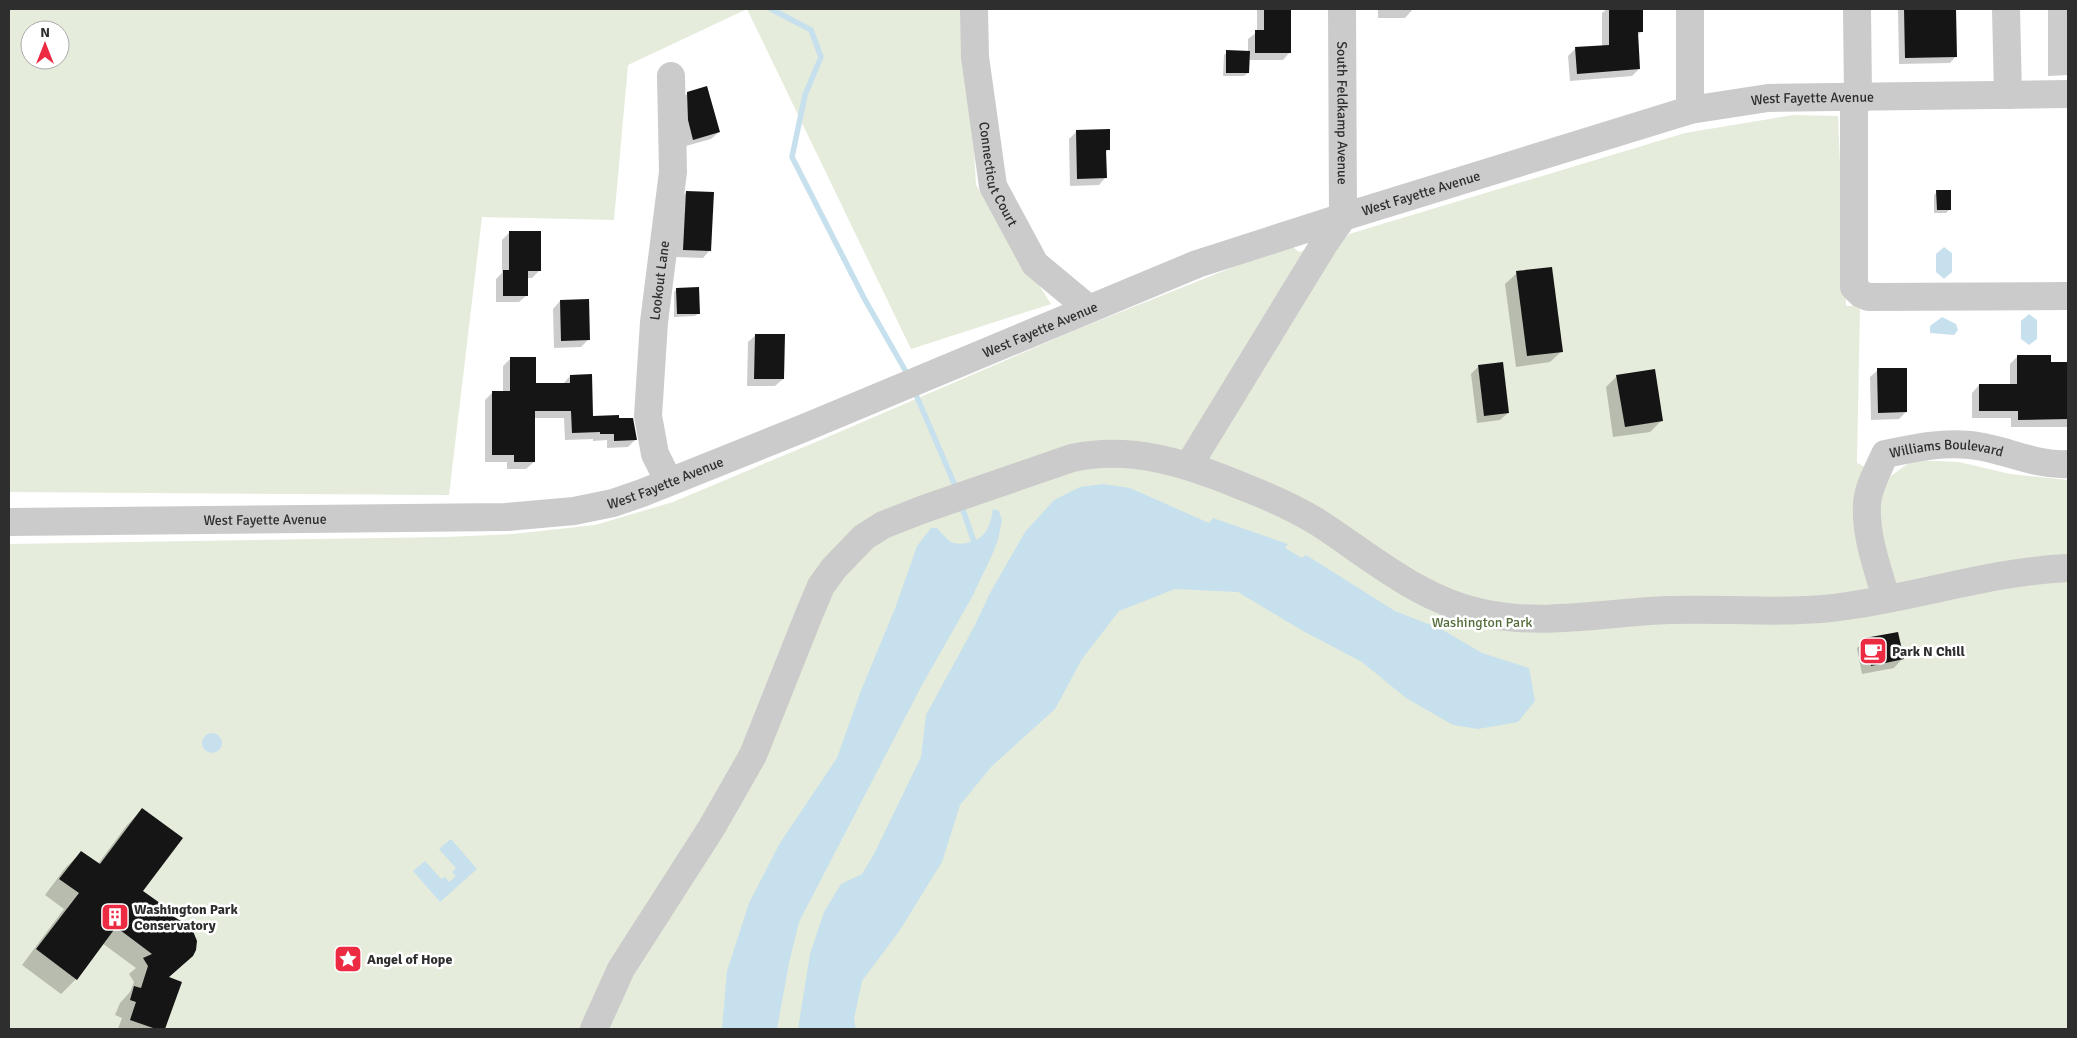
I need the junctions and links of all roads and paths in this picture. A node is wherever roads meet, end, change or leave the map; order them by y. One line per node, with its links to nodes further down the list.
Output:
1 (974, 9): 13 (street, Connecticut Court)
2 (1342, 9): 11 (street, South Feldkamp Avenue)
3 (1690, 9): 10 (street)
4 (1857, 9): 9 (street)
5 (2006, 9): 8 (street)
6 (671, 76): 16 (street, Lookout Lane)
7 (2068, 94): 8 (street, West Fayette Avenue)
8 (2008, 95): 9 (street, West Fayette Avenue)
9 (1858, 97): 10 (street, West Fayette Avenue); 12 (street)
10 (1690, 110): 11 (street, West Fayette Avenue)
11 (1343, 217): 13 (street, West Fayette Avenue); 15 (street)
12 (2068, 296)
13 (1088, 308): 16 (street, West Fayette Avenue)
14 (2068, 464): 19 (street, Williams Boulevard)
15 (1190, 465): 19 (street); 20 (street)
16 (670, 482): 17 (street, West Fayette Avenue)
17 (9, 522)
18 (2068, 568): 19 (street)
19 (1886, 598)
20 (594, 1029)

